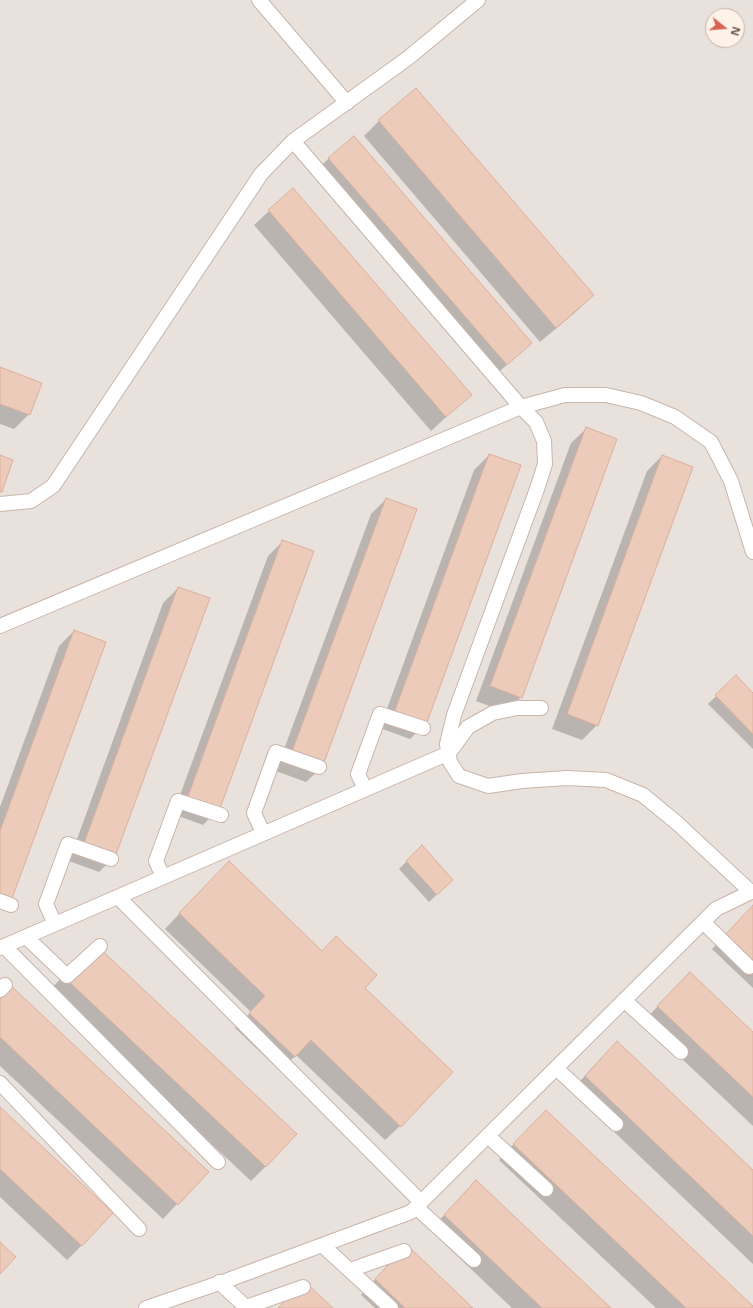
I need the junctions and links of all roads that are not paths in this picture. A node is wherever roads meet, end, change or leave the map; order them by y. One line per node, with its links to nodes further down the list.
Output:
1 (259, 0): 3 (lane)
2 (478, 0): 3 (lane)
3 (347, 102): 4 (lane)
4 (294, 141): 5 (lane); 6 (lane)
5 (521, 407): 7 (lane); 8 (lane); 11 (lane)
6 (0, 504)
7 (753, 552)
8 (0, 626)
9 (541, 708): 11 (lane)
10 (423, 728): 13 (lane)
11 (449, 752): 13 (lane); 18 (lane)
12 (319, 767): 15 (lane)
13 (366, 789): 15 (lane)
14 (221, 815): 17 (lane)
15 (263, 833): 17 (lane)
16 (111, 859): 21 (lane)
17 (163, 877): 19 (lane)
18 (752, 891): 20 (lane)
19 (118, 897): 21 (lane); 34 (lane)
20 (703, 922): 25 (lane); 26 (lane)
21 (55, 924): 22 (lane)
22 (26, 937): 23 (lane); 24 (lane)
23 (100, 946)
24 (2, 947): 32 (lane)
25 (749, 967)
26 (624, 1000): 27 (lane); 28 (lane)
27 (682, 1052)
28 (556, 1068): 30 (lane); 31 (lane)
29 (0, 1084): 35 (lane)
30 (616, 1124)
31 (488, 1136): 33 (lane); 34 (lane)
32 (218, 1162)
33 (546, 1189)
34 (419, 1204): 36 (lane); 38 (lane)
35 (138, 1229)
36 (322, 1245): 39 (lane); 40 (lane)
37 (404, 1251): 39 (lane)
38 (474, 1260)
39 (350, 1270): 44 (lane)
40 (219, 1282): 42 (lane); 43 (lane)
41 (303, 1287): 43 (lane)
42 (146, 1308)
43 (246, 1308)
44 (391, 1308)

